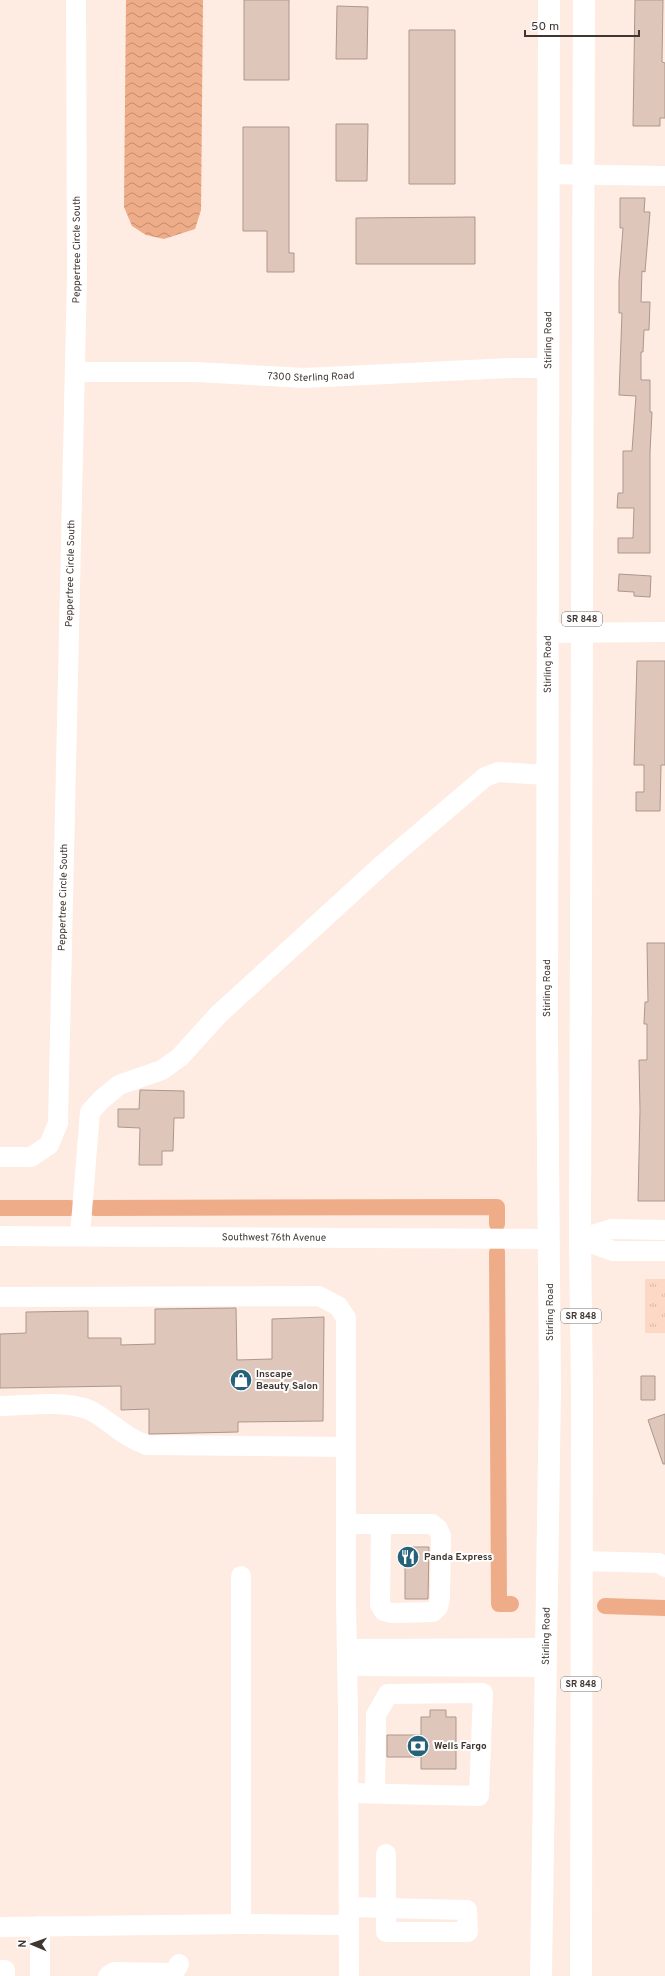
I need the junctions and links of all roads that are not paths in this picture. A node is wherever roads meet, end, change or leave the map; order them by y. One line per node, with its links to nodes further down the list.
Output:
1 (76, 0): 8 (street, Peppertree Circle South)
2 (549, 0): 4 (main road, Stirling Road / SR 848)
3 (584, 0): 5 (main road, SR 848)
4 (548, 174): 5 (street); 7 (main road, Stirling Road / SR 848)
5 (583, 174): 6 (street); 11 (main road, SR 848)
6 (665, 176)
7 (548, 368): 8 (street, 7300 Sterling Road); 9 (main road, Stirling Road / SR 848)
8 (75, 372): 13 (street, Peppertree Circle South)
9 (548, 632): 11 (street); 12 (main road, Stirling Road / SR 848)
10 (665, 632): 11 (street)
11 (582, 633): 19 (main road, SR 848)
12 (548, 775): 14 (main road, Stirling Road / SR 848); 17 (street)
13 (0, 1157)
14 (549, 1196): 18 (main road, Stirling Road / SR 848); 19 (main road)
15 (665, 1230): 19 (street)
16 (0, 1236): 17 (street, Southwest 76th Avenue)
17 (80, 1236): 18 (street, Southwest 76th Avenue)
18 (549, 1239): 24 (main road, Stirling Road / SR 848)
19 (580, 1239): 20 (street); 27 (main road, SR 848)
20 (665, 1251)
21 (0, 1297): 23 (street)
22 (0, 1406): 23 (street)
23 (346, 1447): 25 (street)
24 (548, 1517): 27 (main road); 30 (main road, Stirling Road / SR 848)
25 (346, 1524): 26 (street); 31 (street)
26 (381, 1524): 26 (street)
27 (581, 1558): 28 (street); 46 (main road, SR 848)
28 (665, 1567)
29 (241, 1576): 36 (street)
30 (546, 1657): 31 (street); 45 (main road, Stirling Road / SR 848)
31 (348, 1658): 32 (street)
32 (348, 1792): 33 (street); 35 (street)
33 (375, 1793): 33 (street)
34 (386, 1854): 35 (street)
35 (349, 1916): 36 (street); 44 (street)
36 (241, 1924): 37 (street)
37 (40, 1926): 38 (street); 42 (street)
38 (0, 1927)
39 (179, 1964): 43 (street)
40 (0, 1970): 41 (street)
41 (5, 1976)
42 (40, 1976)
43 (108, 1976)
44 (349, 1976)
45 (541, 1976)
46 (581, 1976)

